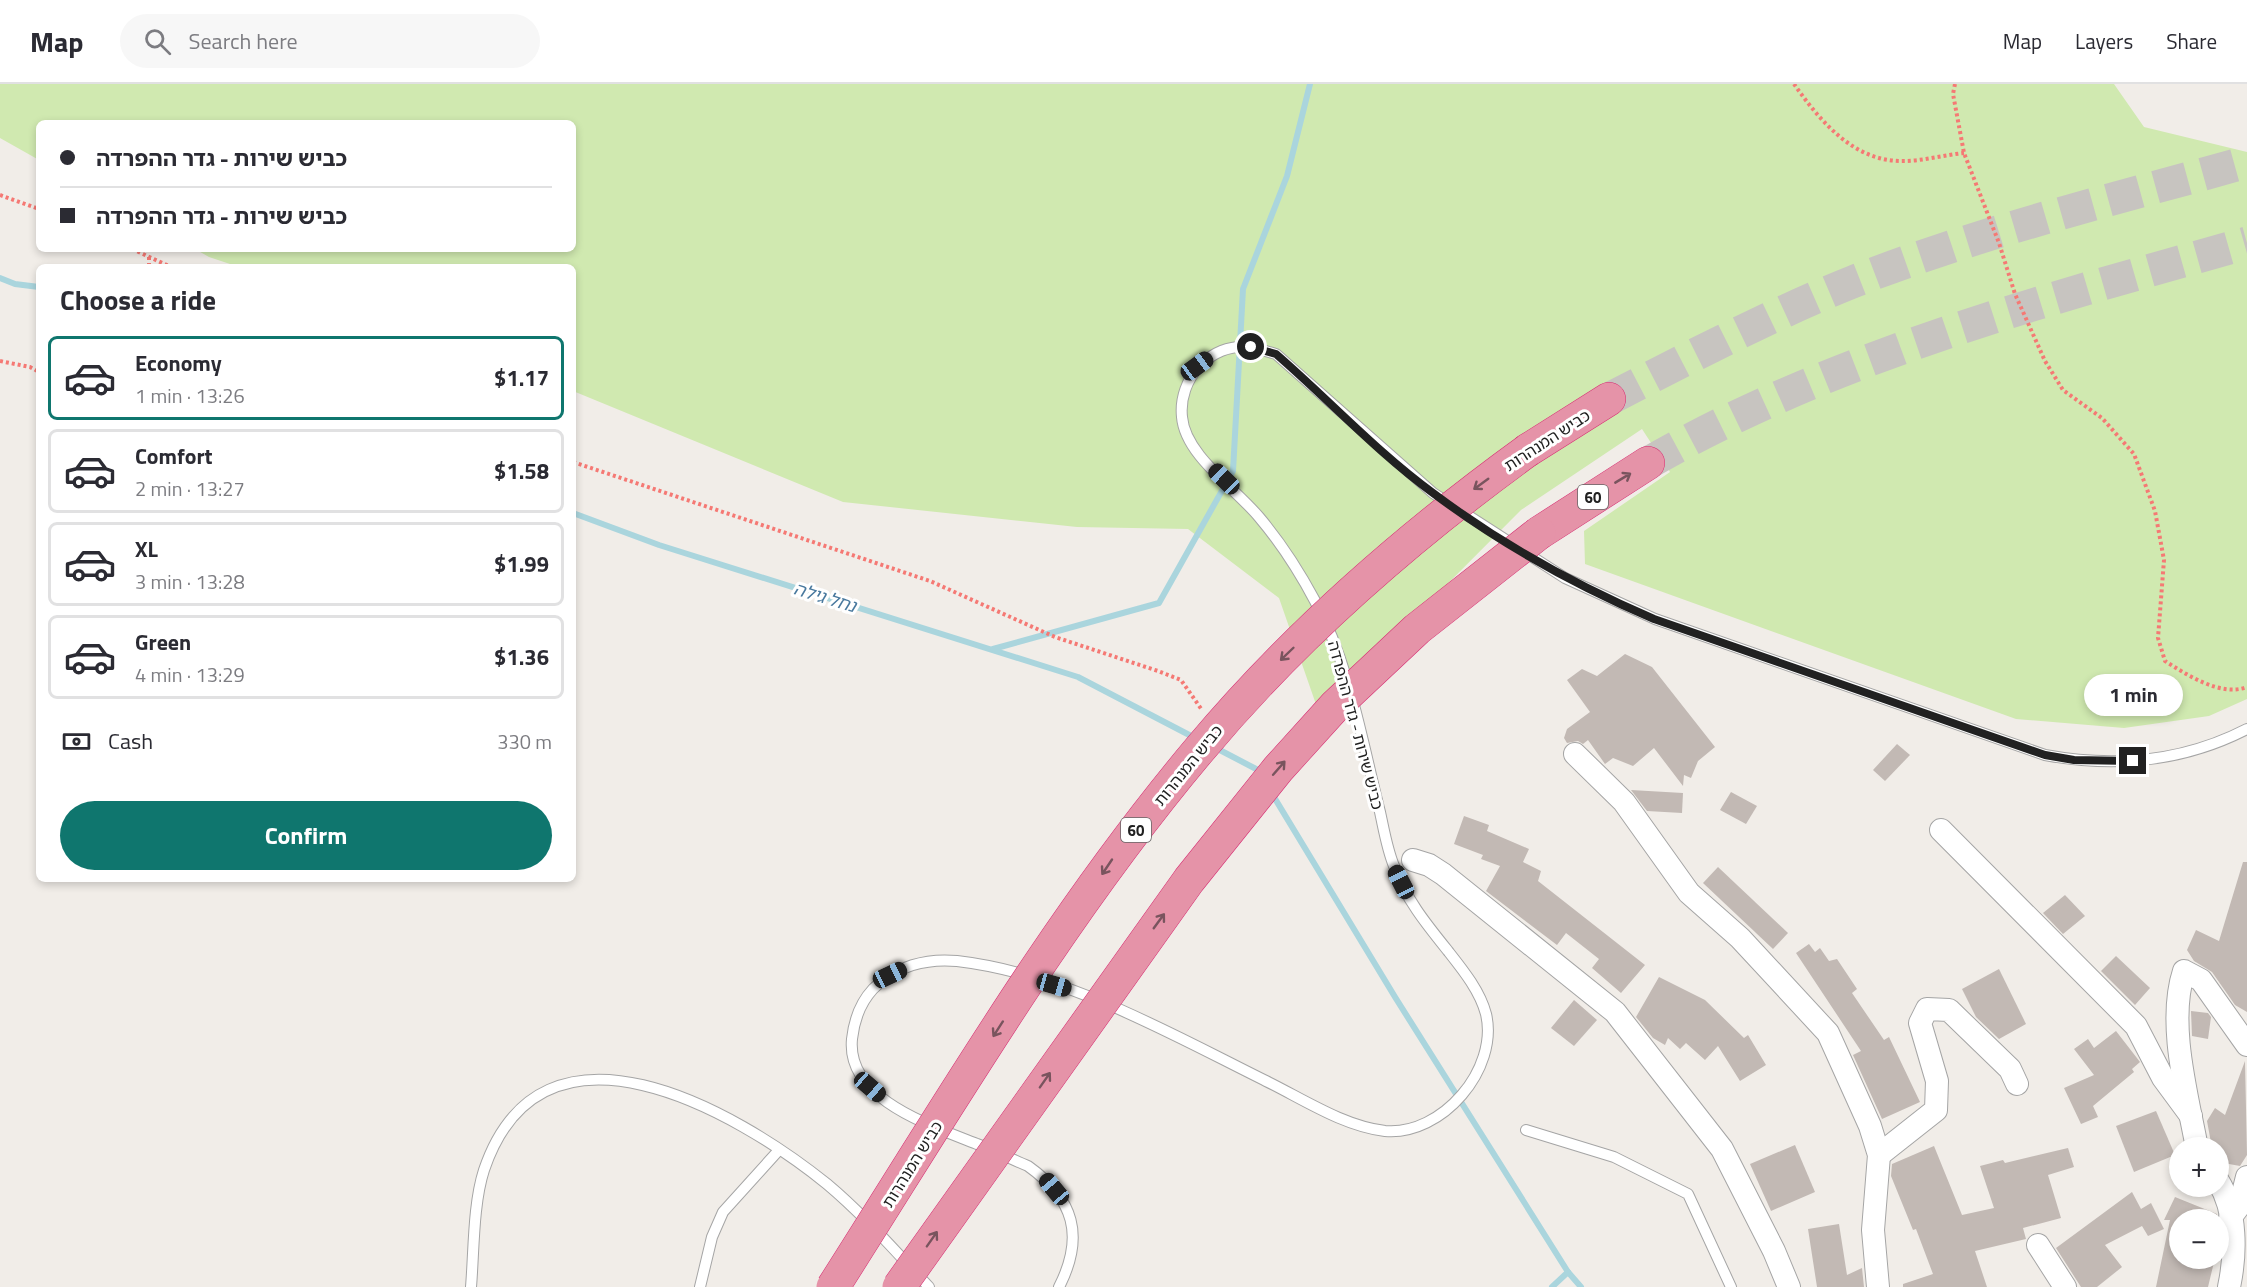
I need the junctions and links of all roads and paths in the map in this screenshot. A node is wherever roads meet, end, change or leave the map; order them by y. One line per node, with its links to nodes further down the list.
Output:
1 (1794, 84): 3 (path)
2 (1954, 84): 3 (path)
3 (1964, 153): 15 (path)
4 (0, 195): 5 (path)
5 (36, 208)
6 (138, 252): 7 (path)
7 (149, 257): 8 (path); 9 (path)
8 (149, 264)
9 (164, 264)
10 (0, 361): 11 (path)
11 (36, 370)
12 (1609, 399): 34 (highway, כביש המנהרות / 60, one-way to 34, bridge)
13 (576, 463): 16 (path)
14 (1648, 463): 35 (highway, 60, one-way to 14, bridge)
15 (2247, 687)
16 (1204, 714)
17 (2247, 729): 37 (lane, כביש שירות - גדר ההפרדה)
18 (1575, 754): 27 (street)
19 (1941, 830): 23 (street)
20 (1413, 860): 39 (street)
21 (2247, 1045): 23 (street)
22 (2017, 1084): 27 (street)
23 (2191, 1116): 25 (street)
24 (1526, 1130): 38 (lane)
25 (2195, 1137)
26 (779, 1150): 32 (lane); 33 (lane); 36 (lane)
27 (1879, 1155): 40 (street)
28 (2247, 1177): 30 (street)
29 (2227, 1197): 30 (street)
30 (2237, 1231): 42 (street)
31 (2038, 1245): 41 (street)
32 (471, 1287)
33 (700, 1287)
34 (834, 1287)
35 (899, 1287)
36 (929, 1287)
37 (1059, 1287)
38 (1731, 1287)
39 (1789, 1287)
40 (1878, 1287)
41 (2066, 1287)
42 (2229, 1287)

